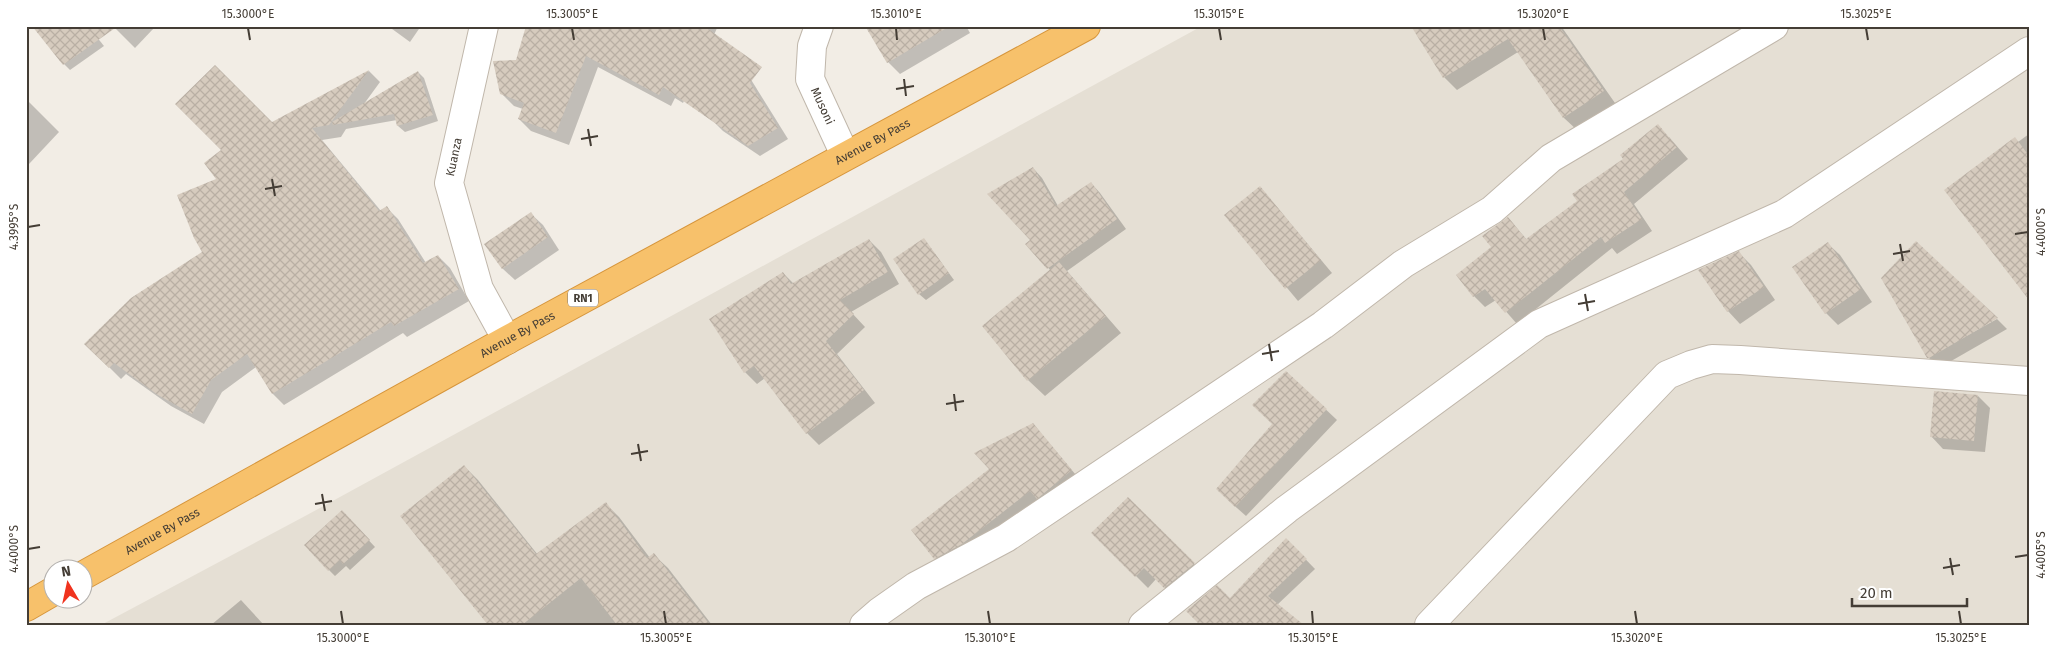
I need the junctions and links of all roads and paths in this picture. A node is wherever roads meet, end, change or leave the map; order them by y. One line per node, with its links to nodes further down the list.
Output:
1 (484, 26): 7 (street, Kuanza)
2 (819, 26): 6 (street, Musoni)
3 (1086, 26): 6 (highway, Avenue By Pass / RN1)
4 (1774, 26): 12 (street)
5 (2029, 51): 13 (street)
6 (845, 156): 7 (highway, Avenue By Pass / RN1)
7 (507, 340): 9 (highway, Avenue By Pass / RN1)
8 (2029, 381): 14 (street)
9 (92, 570)
10 (42, 598): 11 (highway)
11 (26, 607)
12 (864, 625)
13 (1142, 625)
14 (1429, 625)

